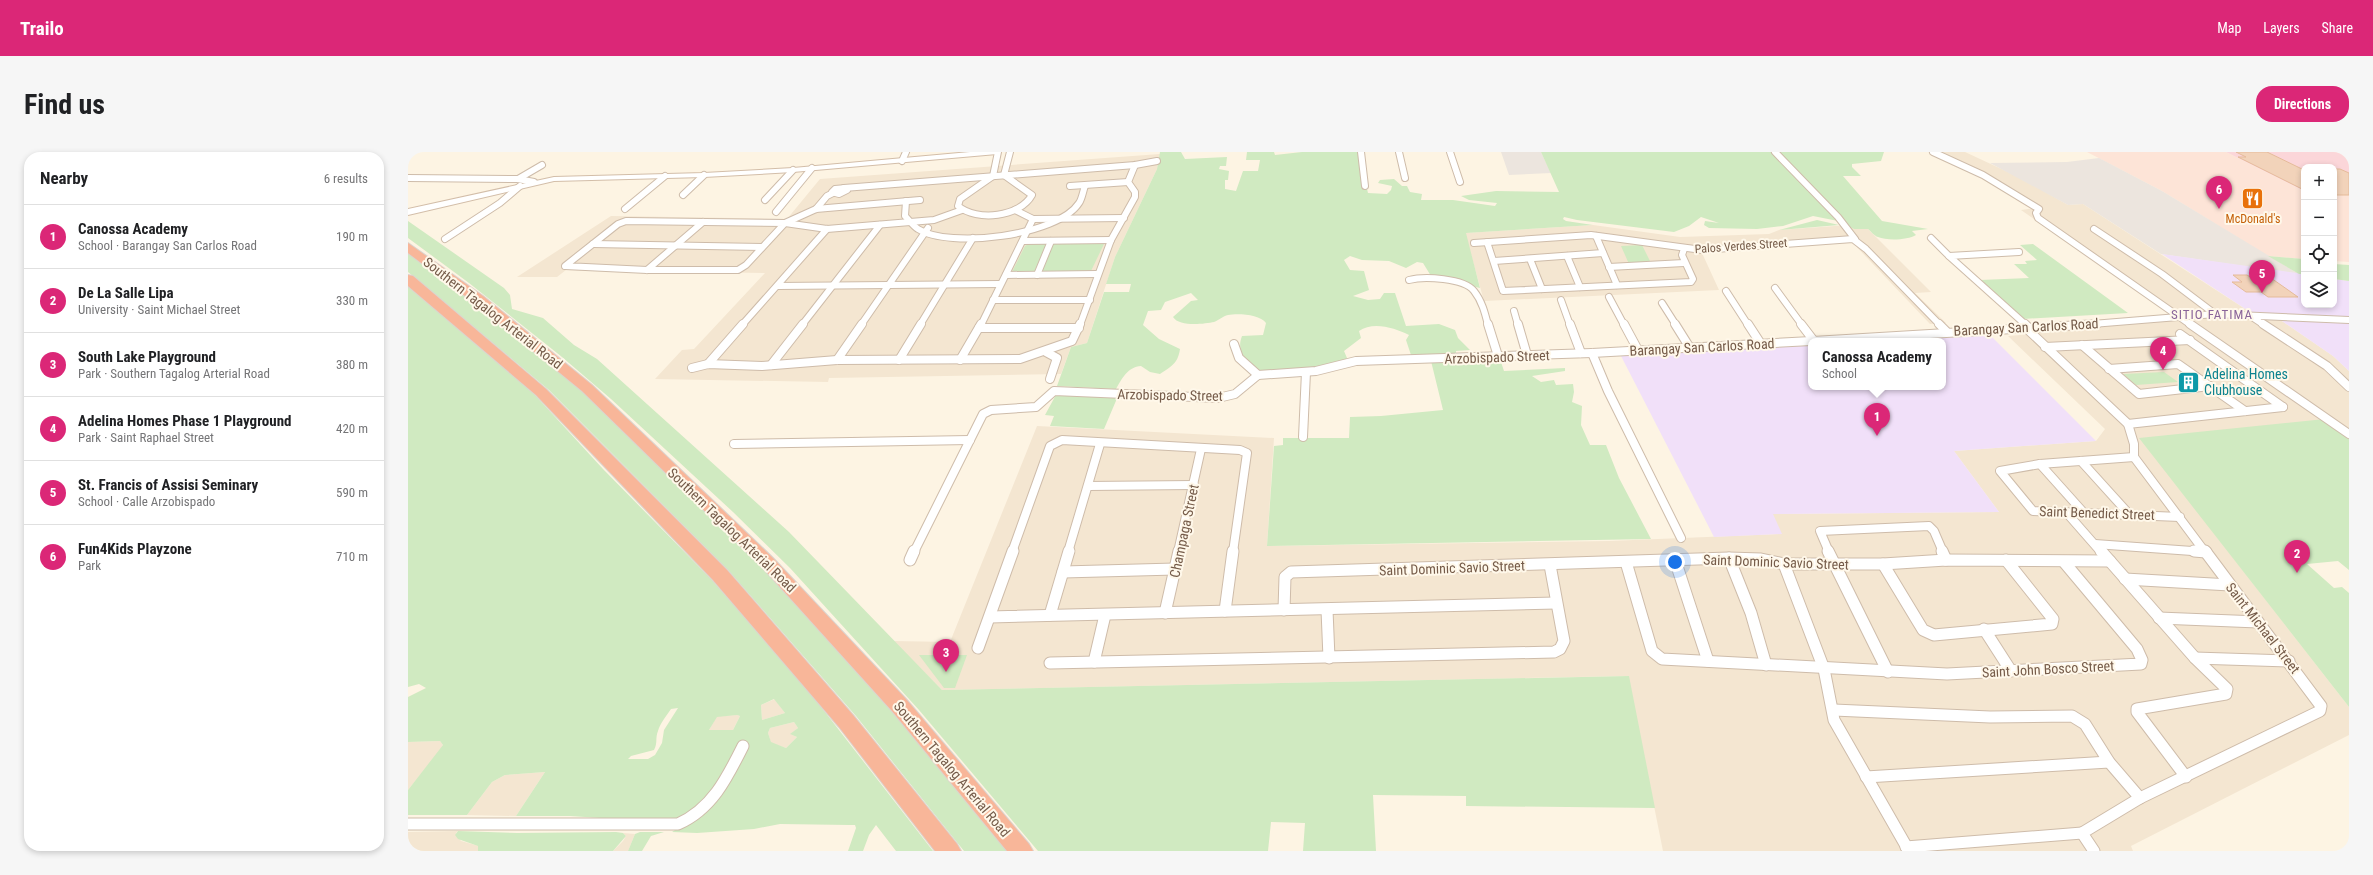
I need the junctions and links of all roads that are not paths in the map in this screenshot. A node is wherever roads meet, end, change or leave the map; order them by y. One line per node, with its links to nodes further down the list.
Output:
1 (906, 152): 9 (street)
2 (997, 152): 9 (street); 14 (street)
3 (1010, 152): 13 (street)
4 (1361, 152): 29 (street)
5 (1399, 152): 22 (street)
6 (1450, 152): 26 (street)
7 (1775, 152): 57 (street)
8 (1933, 152): 99 (street)
9 (902, 161): 15 (street)
10 (1157, 161): 11 (street)
11 (1135, 164): 18 (street); 25 (street)
12 (542, 165): 24 (street)
13 (1006, 165): 14 (street); 18 (street)
14 (995, 166): 20 (street)
15 (812, 168): 16 (street); 39 (street)
16 (793, 170): 17 (street); 31 (street)
17 (704, 175): 19 (street); 30 (street)
18 (1004, 175): 20 (street); 37 (street)
19 (665, 176): 24 (street); 34 (street)
20 (993, 176): 35 (street); 36 (street)
21 (411, 178): 23 (street); 24 (street)
22 (1405, 178)
23 (408, 182)
24 (519, 182): 38 (street); 55 (street)
25 (1128, 182): 28 (street); 40 (street)
26 (1460, 182)
27 (1070, 186): 28 (street)
28 (1084, 186): 42 (street)
29 (1365, 186)
30 (683, 195)
31 (765, 200)
32 (920, 200): 33 (street)
33 (906, 201): 35 (street); 45 (street)
34 (625, 209)
35 (816, 209): 46 (street)
36 (962, 210): 37 (street); 43 (street)
37 (1015, 210): 41 (street)
38 (408, 212)
39 (776, 212)
40 (1124, 218): 42 (street); 56 (street)
41 (1033, 219): 42 (street); 51 (street)
42 (1058, 219): 51 (street)
43 (934, 220): 45 (street); 50 (street)
44 (703, 222): 46 (street); 62 (street); 63 (street)
45 (909, 222): 47 (street); 50 (street)
46 (785, 223): 49 (street); 65 (street)
47 (880, 225): 49 (street); 85 (street)
48 (2094, 229): 97 (street)
49 (827, 230): 84 (street)
50 (925, 232): 53 (street); 86 (street)
51 (1026, 232): 53 (street); 58 (street)
52 (1596, 236): 60 (street, Palos Verdes Street); 66 (street, Palos Verdes Street); 68 (street)
53 (973, 238): 82 (street)
54 (1931, 238): 70 (street)
55 (445, 239)
56 (1111, 240): 59 (street); 77 (street)
57 (1856, 240): 66 (street, Palos Verdes Street); 104 (street)
58 (1023, 241): 59 (street); 78 (street)
59 (1051, 241): 76 (street)
60 (1487, 242): 61 (street, Palos Verdes Street); 72 (street)
61 (1474, 243)
62 (593, 244): 63 (street); 75 (street)
63 (675, 246): 65 (street); 75 (street)
64 (408, 247): 201 (highway, Southern Tagalog Arterial Road)
65 (762, 247): 75 (street)
66 (1684, 249): 73 (street)
67 (2019, 252): 70 (street)
68 (1603, 254): 69 (street); 74 (street)
69 (1567, 256): 71 (street); 87 (street)
70 (1949, 256): 101 (street)
71 (1530, 259): 72 (street); 89 (street)
72 (1494, 261): 89 (street)
73 (1684, 263): 74 (street); 83 (street)
74 (1609, 267): 83 (street)
75 (647, 270)
76 (1036, 274): 77 (street); 78 (street)
77 (1097, 274): 93 (street)
78 (1006, 275): 81 (street)
79 (408, 279): 200 (highway, Southern Tagalog Arterial Road)
80 (1409, 280): 120 (street)
81 (1000, 284): 82 (street); 92 (street)
82 (945, 285): 86 (street); 122 (street)
83 (1617, 285): 87 (street)
84 (778, 286): 85 (street); 124 (street)
85 (832, 286): 86 (street); 125 (street)
86 (887, 286): 121 (street)
87 (1580, 287): 89 (street)
88 (1775, 288): 106 (street)
89 (1542, 289)
90 (1726, 290): 111 (street)
91 (1609, 297): 115 (street)
92 (993, 300): 93 (street); 102 (street)
93 (1090, 300): 103 (street)
94 (1561, 300): 117 (street)
95 (1662, 303): 114 (street)
96 (1514, 311): 119 (street)
97 (2215, 314): 98 (street, Barangay San Carlos Road); 99 (street, Barangay San Carlos Road)
98 (2250, 315): 100 (street, Barangay San Carlos Road); 132 (street)
99 (2179, 316): 101 (street, Barangay San Carlos Road); 135 (street)
100 (2349, 320)
101 (2026, 327): 104 (street, Barangay San Carlos Road); 113 (street)
102 (978, 328): 103 (street); 123 (street)
103 (1079, 328): 116 (street)
104 (1947, 332): 107 (street, Barangay San Carlos Road)
105 (2180, 334): 108 (street)
106 (1811, 338)
107 (1858, 338)
108 (2190, 340): 112 (street); 133 (street)
109 (1808, 341): 111 (street, Barangay San Carlos Road)
110 (1234, 344): 129 (street)
111 (1761, 344): 114 (street, Barangay San Carlos Road)
112 (2082, 346): 113 (street); 127 (street)
113 (2045, 347): 134 (street)
114 (1690, 348): 115 (street, Barangay San Carlos Road)
115 (1638, 350): 118 (street, Barangay San Carlos Road)
116 (1046, 352): 123 (street); 130 (street)
117 (1581, 353): 118 (street, Arzobispado Street); 119 (street, Arzobispado Street)
118 (1592, 353): 150 (street)
119 (1527, 355): 120 (street, Arzobispado Street)
120 (1498, 356): 128 (street, Arzobispado Street)
121 (837, 360): 122 (street); 125 (street)
122 (899, 360): 123 (street)
123 (960, 360)
124 (708, 364): 125 (street); 126 (street)
125 (771, 366)
126 (692, 368)
127 (2109, 369): 131 (street); 131 (street)
128 (1306, 372): 129 (street, Arzobispado Street); 136 (street)
129 (1258, 375): 137 (street, Arzobispado Street)
130 (1050, 379)
131 (2210, 386): 133 (street)
132 (2349, 386)
133 (2245, 411): 134 (street)
134 (2128, 424): 141 (street)
135 (2349, 434)
136 (1303, 437)
137 (970, 440): 138 (street); 154 (street, Arzobispado Street)
138 (734, 444)
139 (1100, 444): 140 (street); 145 (street); 176 (street)
140 (1202, 449): 144 (street, Champaga Street); 172 (street)
141 (2134, 457): 142 (street, Saint Benedict Street); 149 (street, Saint Michael Street)
142 (2081, 460): 143 (street, Saint Benedict Street); 148 (street)
143 (2040, 464): 146 (street, Saint Benedict Street); 147 (street)
144 (1194, 485): 145 (street); 165 (street, Champaga Street)
145 (1088, 486): 166 (street)
146 (2066, 512): 147 (street, Saint Benedict Street); 151 (street)
147 (2083, 512): 148 (street, Saint Benedict Street)
148 (2129, 514): 149 (street, Saint Benedict Street)
149 (2180, 517): 152 (street, Saint Michael Street)
150 (1681, 538)
151 (2095, 544): 152 (street); 158 (street)
152 (2206, 552): 168 (street, Saint Michael Street)
153 (1729, 558): 155 (street, Saint Dominic Savio Street); 161 (street, Saint Dominic Savio Street); 187 (street)
154 (910, 560)
155 (1675, 560): 159 (street, Saint Dominic Savio Street); 183 (street)
156 (1946, 560): 157 (street, Saint Dominic Savio Street); 162 (street); 163 (street, Saint Dominic Savio Street)
157 (2006, 560): 160 (street, Saint Dominic Savio Street); 179 (street)
158 (2110, 561): 160 (street, Saint Dominic Savio Street); 167 (street)
159 (1626, 562): 164 (street, Saint Dominic Savio Street); 183 (street, Saint John Bosco Street)
160 (2064, 562): 189 (street, Saint John Bosco Street)
161 (1784, 564): 162 (street, Saint Dominic Savio Street); 188 (street)
162 (1834, 564): 163 (street, Saint Dominic Savio Street); 190 (street)
163 (1883, 564): 179 (street)
164 (1550, 565): 169 (street); 170 (street, Saint Dominic Savio Street)
165 (1176, 569): 166 (street); 173 (street, Champaga Street)
166 (1063, 572): 174 (street)
167 (2125, 579): 168 (street); 177 (street)
168 (2230, 585): 178 (street, Saint Michael Street)
169 (1556, 603): 171 (street); 181 (street)
170 (1284, 610): 171 (street); 172 (street)
171 (1327, 610): 181 (street)
172 (1225, 611): 173 (street)
173 (1165, 613): 175 (street)
174 (1050, 615): 175 (street); 176 (street)
175 (1105, 615): 185 (street)
176 (990, 617): 180 (street)
177 (2160, 618): 178 (street); 182 (street)
178 (2258, 622): 184 (street, Saint Michael Street)
179 (1984, 629): 189 (street)
180 (978, 648)
181 (1329, 658): 185 (street)
182 (2195, 658): 184 (street); 195 (street)
183 (1708, 661): 187 (street, Saint John Bosco Street)
184 (2289, 661): 195 (street, Saint Michael Street)
185 (1094, 662): 186 (street)
186 (1050, 663)
187 (1766, 664): 188 (street, Saint John Bosco Street)
188 (1824, 669): 190 (street, Saint John Bosco Street); 191 (street)
189 (2011, 671): 190 (street, Saint John Bosco Street)
190 (1888, 672)
191 (1834, 710): 193 (street); 194 (street)
192 (743, 746): 197 (street)
193 (2109, 762): 194 (street); 196 (street)
194 (1866, 777): 199 (street)
195 (2186, 777): 196 (street, Saint Michael Street)
196 (2140, 798): 198 (street, Saint Michael Street)
197 (408, 824)
198 (2082, 833): 199 (street); 202 (street)
199 (1908, 849)
200 (949, 851)
201 (1021, 851)
202 (2094, 851)

